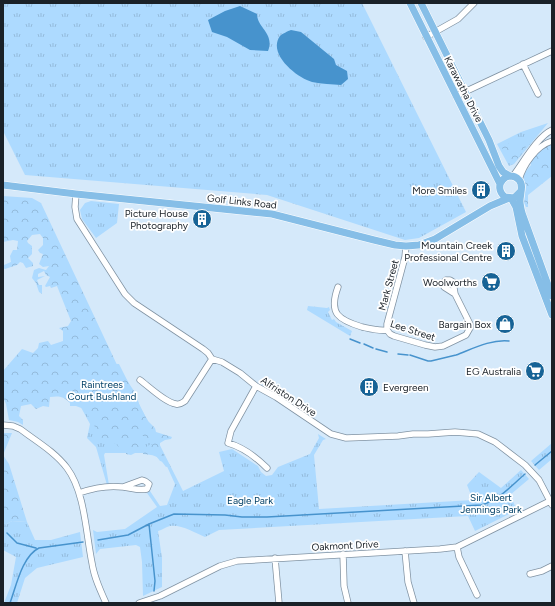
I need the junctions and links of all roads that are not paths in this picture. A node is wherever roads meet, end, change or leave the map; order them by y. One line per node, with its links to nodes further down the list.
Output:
1 (410, 3): 5 (main road, Karawatha Drive)
2 (421, 3): 4 (main road, Karawatha Drive)
3 (474, 3): 4 (street)
4 (436, 32): 5 (street); 8 (main road, Karawatha Drive)
5 (426, 37): 10 (main road, Karawatha Drive)
6 (552, 51): 7 (street)
7 (523, 64): 8 (street); 9 (street)
8 (465, 92): 10 (street); 13 (main road, Karawatha Drive)
9 (538, 94)
10 (456, 96): 15 (main road, Karawatha Drive)
11 (552, 130): 13 (street)
12 (552, 141): 13 (street)
13 (514, 178): 15 (main road); 16 (main road)
14 (3, 185): 17 (main road, Golf Links Road)
15 (500, 188): 18 (main road); 19 (main road, Golf Links Road)
16 (520, 192): 18 (main road); 23 (main road)
17 (76, 194): 20 (main road, Golf Links Road); 26 (street, Alfriston Drive)
18 (510, 198): 19 (main road, Golf Links Road); 24 (main road)
19 (490, 206): 20 (main road, Golf Links Road)
20 (406, 246): 25 (street, Mark Street)
21 (338, 287): 25 (street, Lee Street)
22 (454, 294): 25 (street, Lee Street)
23 (552, 296)
24 (552, 315)
25 (387, 330)
26 (212, 360): 27 (street); 28 (street, Alfriston Drive)
27 (140, 380)
28 (256, 386): 30 (street); 33 (street, Alfriston Drive)
29 (3, 425): 32 (street)
30 (267, 468)
31 (123, 487): 32 (street)
32 (79, 493): 41 (street)
33 (551, 503): 34 (street, Oakmont Drive)
34 (456, 547): 35 (street, Oakmont Drive); 40 (street)
35 (405, 551): 36 (street, Oakmont Drive); 45 (street)
36 (342, 554): 37 (street, Oakmont Drive); 44 (street)
37 (275, 558): 42 (street, Oakmont Drive); 43 (street)
38 (552, 566): 39 (street)
39 (530, 574)
40 (477, 595)
41 (106, 603)
42 (139, 603)
43 (279, 603)
44 (348, 603)
45 (414, 603)

